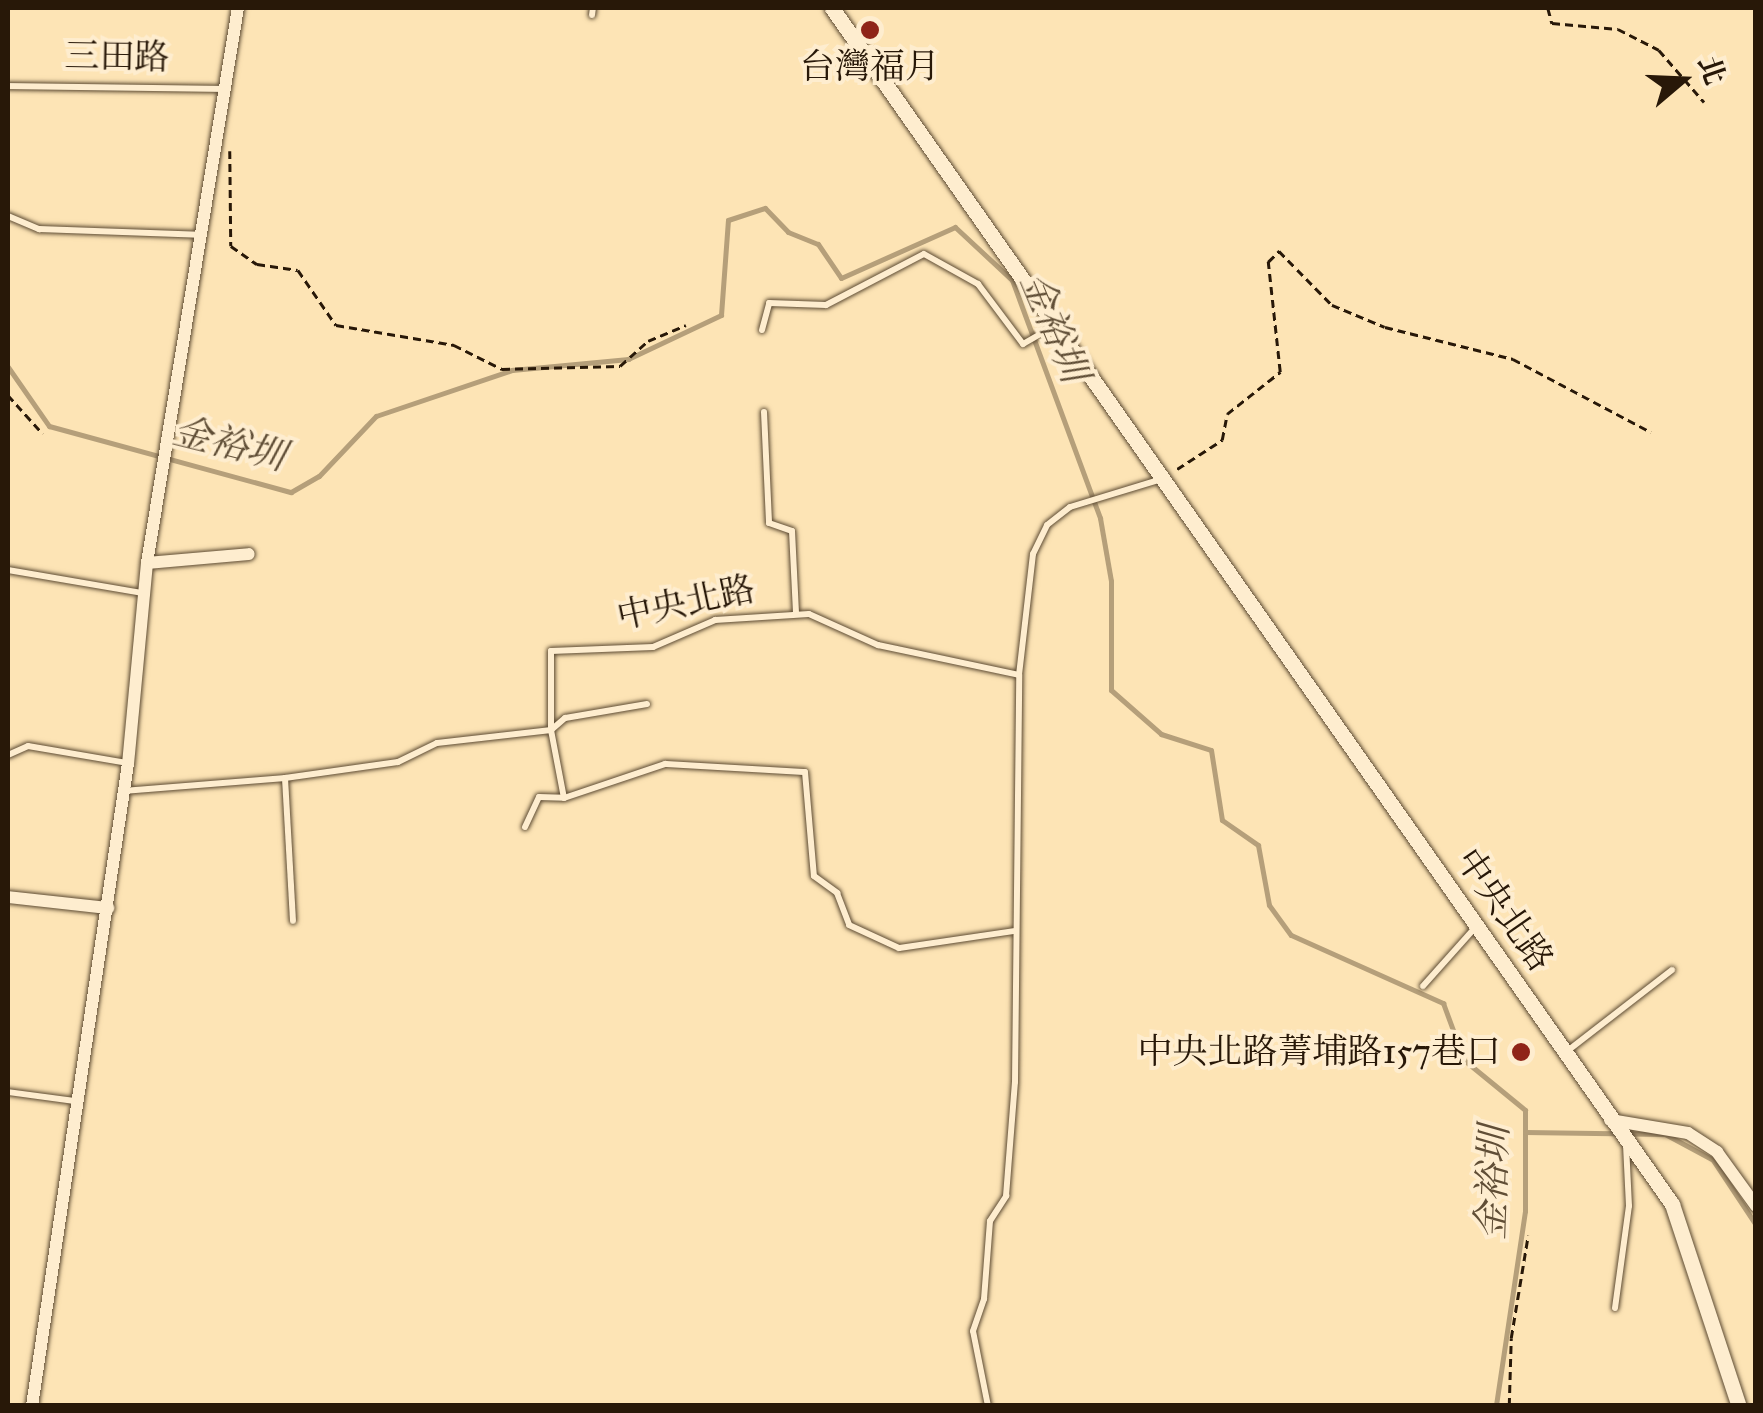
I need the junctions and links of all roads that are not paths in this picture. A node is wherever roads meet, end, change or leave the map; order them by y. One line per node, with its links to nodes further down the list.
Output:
1 (238, 8): 4 (street)
2 (832, 8): 7 (street, 中央北路)
3 (8, 86): 4 (lane, 三田路)
4 (226, 89): 6 (street)
5 (8, 216): 6 (lane)
6 (200, 235): 12 (street)
7 (1055, 325): 8 (lane); 10 (street, 中央北路)
8 (762, 330)
9 (764, 412): 15 (lane)
10 (1159, 480): 16 (lane); 28 (street, 中央北路)
11 (249, 554): 12 (street)
12 (147, 563): 14 (street)
13 (8, 570): 14 (lane)
14 (144, 593): 20 (street)
15 (796, 614): 16 (lane, 中央北路); 18 (lane, 中央北路)
16 (1020, 675): 29 (lane)
17 (647, 704): 18 (lane)
18 (552, 730): 21 (lane); 23 (lane)
19 (8, 755): 20 (lane)
20 (128, 764): 22 (street)
21 (285, 778): 22 (lane); 27 (lane)
22 (123, 791): 26 (street)
23 (564, 798): 24 (lane); 29 (lane)
24 (525, 827)
25 (8, 897): 26 (street)
26 (108, 908): 34 (street)
27 (292, 920)
28 (1478, 924): 31 (lane); 32 (street, 中央北路)
29 (1014, 931): 40 (lane)
30 (1672, 970): 32 (lane)
31 (1423, 986)
32 (1565, 1053): 35 (street, 中央北路)
33 (8, 1092): 34 (lane)
34 (74, 1101): 39 (street)
35 (1610, 1120): 36 (street, 中央北路); 37 (street)
36 (1626, 1142): 38 (lane); 41 (street, 中央北路)
37 (1755, 1204)
38 (1616, 1308)
39 (32, 1406)
40 (988, 1406)
41 (1738, 1406)

